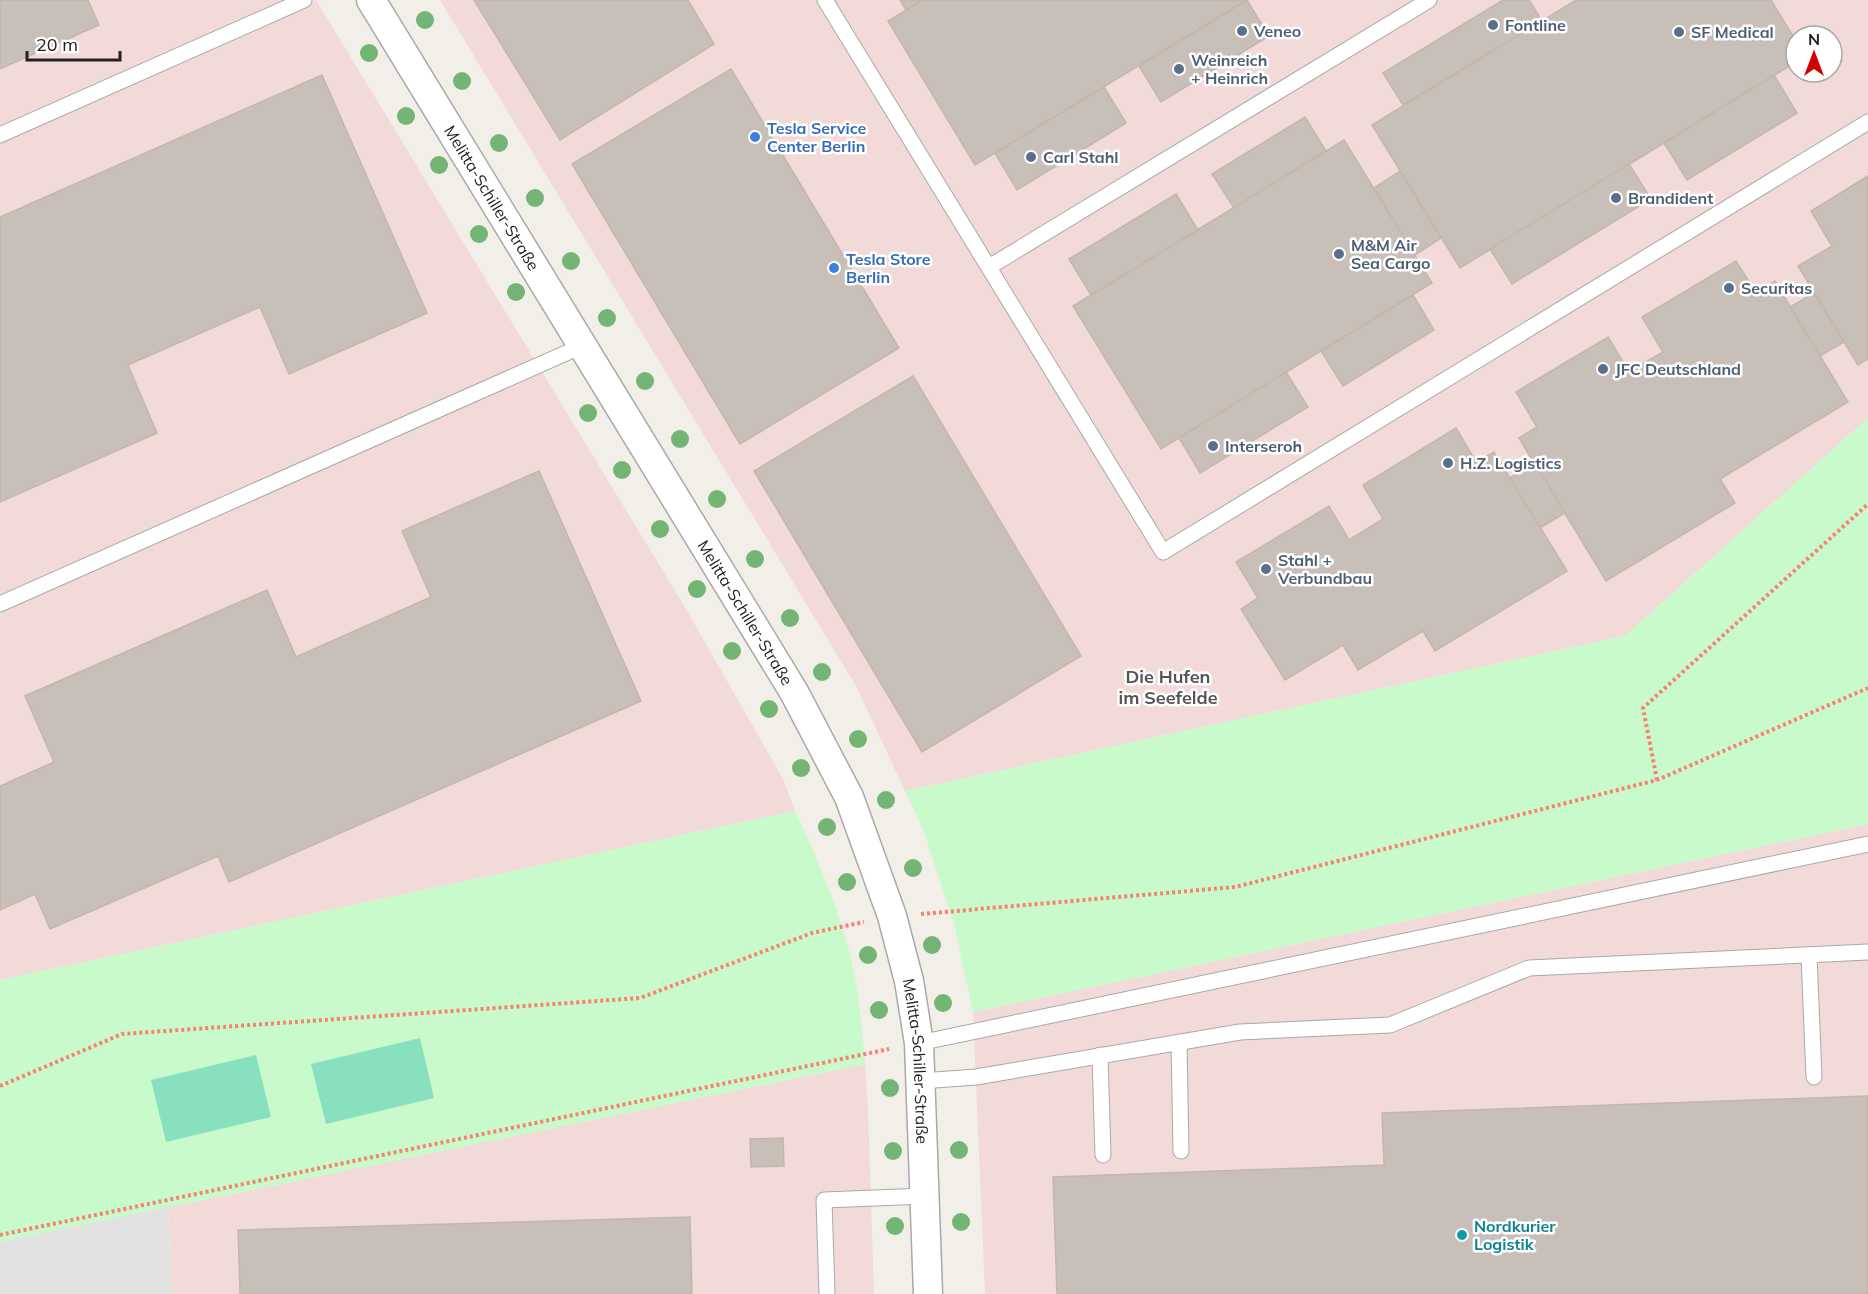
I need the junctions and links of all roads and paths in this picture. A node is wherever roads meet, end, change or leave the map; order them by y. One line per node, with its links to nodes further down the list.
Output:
1 (304, 0): 6 (lane)
2 (372, 0): 8 (street, Melitta-Schiller-Straße)
3 (825, 0): 7 (lane)
4 (1429, 0): 7 (lane)
5 (1868, 122): 7 (lane)
6 (0, 135)
7 (989, 267)
8 (582, 346): 10 (lane); 14 (street, Melitta-Schiller-Straße)
9 (1868, 504): 12 (path)
10 (0, 604)
11 (1868, 688): 12 (path)
12 (1657, 780): 14 (path)
13 (1868, 844): 18 (lane)
14 (892, 916): 18 (street, Melitta-Schiller-Straße); 22 (path)
15 (1868, 952): 16 (lane)
16 (1809, 955): 17 (lane); 20 (lane)
17 (1179, 1042): 19 (lane); 23 (lane)
18 (919, 1043): 21 (street, Melitta-Schiller-Straße); 26 (path)
19 (1100, 1055): 21 (lane); 24 (lane)
20 (1814, 1077)
21 (921, 1081): 25 (street, Melitta-Schiller-Straße)
22 (0, 1086)
23 (1181, 1151)
24 (1103, 1155)
25 (925, 1196): 27 (lane); 28 (street, Melitta-Schiller-Straße)
26 (0, 1235)
27 (827, 1294)
28 (928, 1294)

